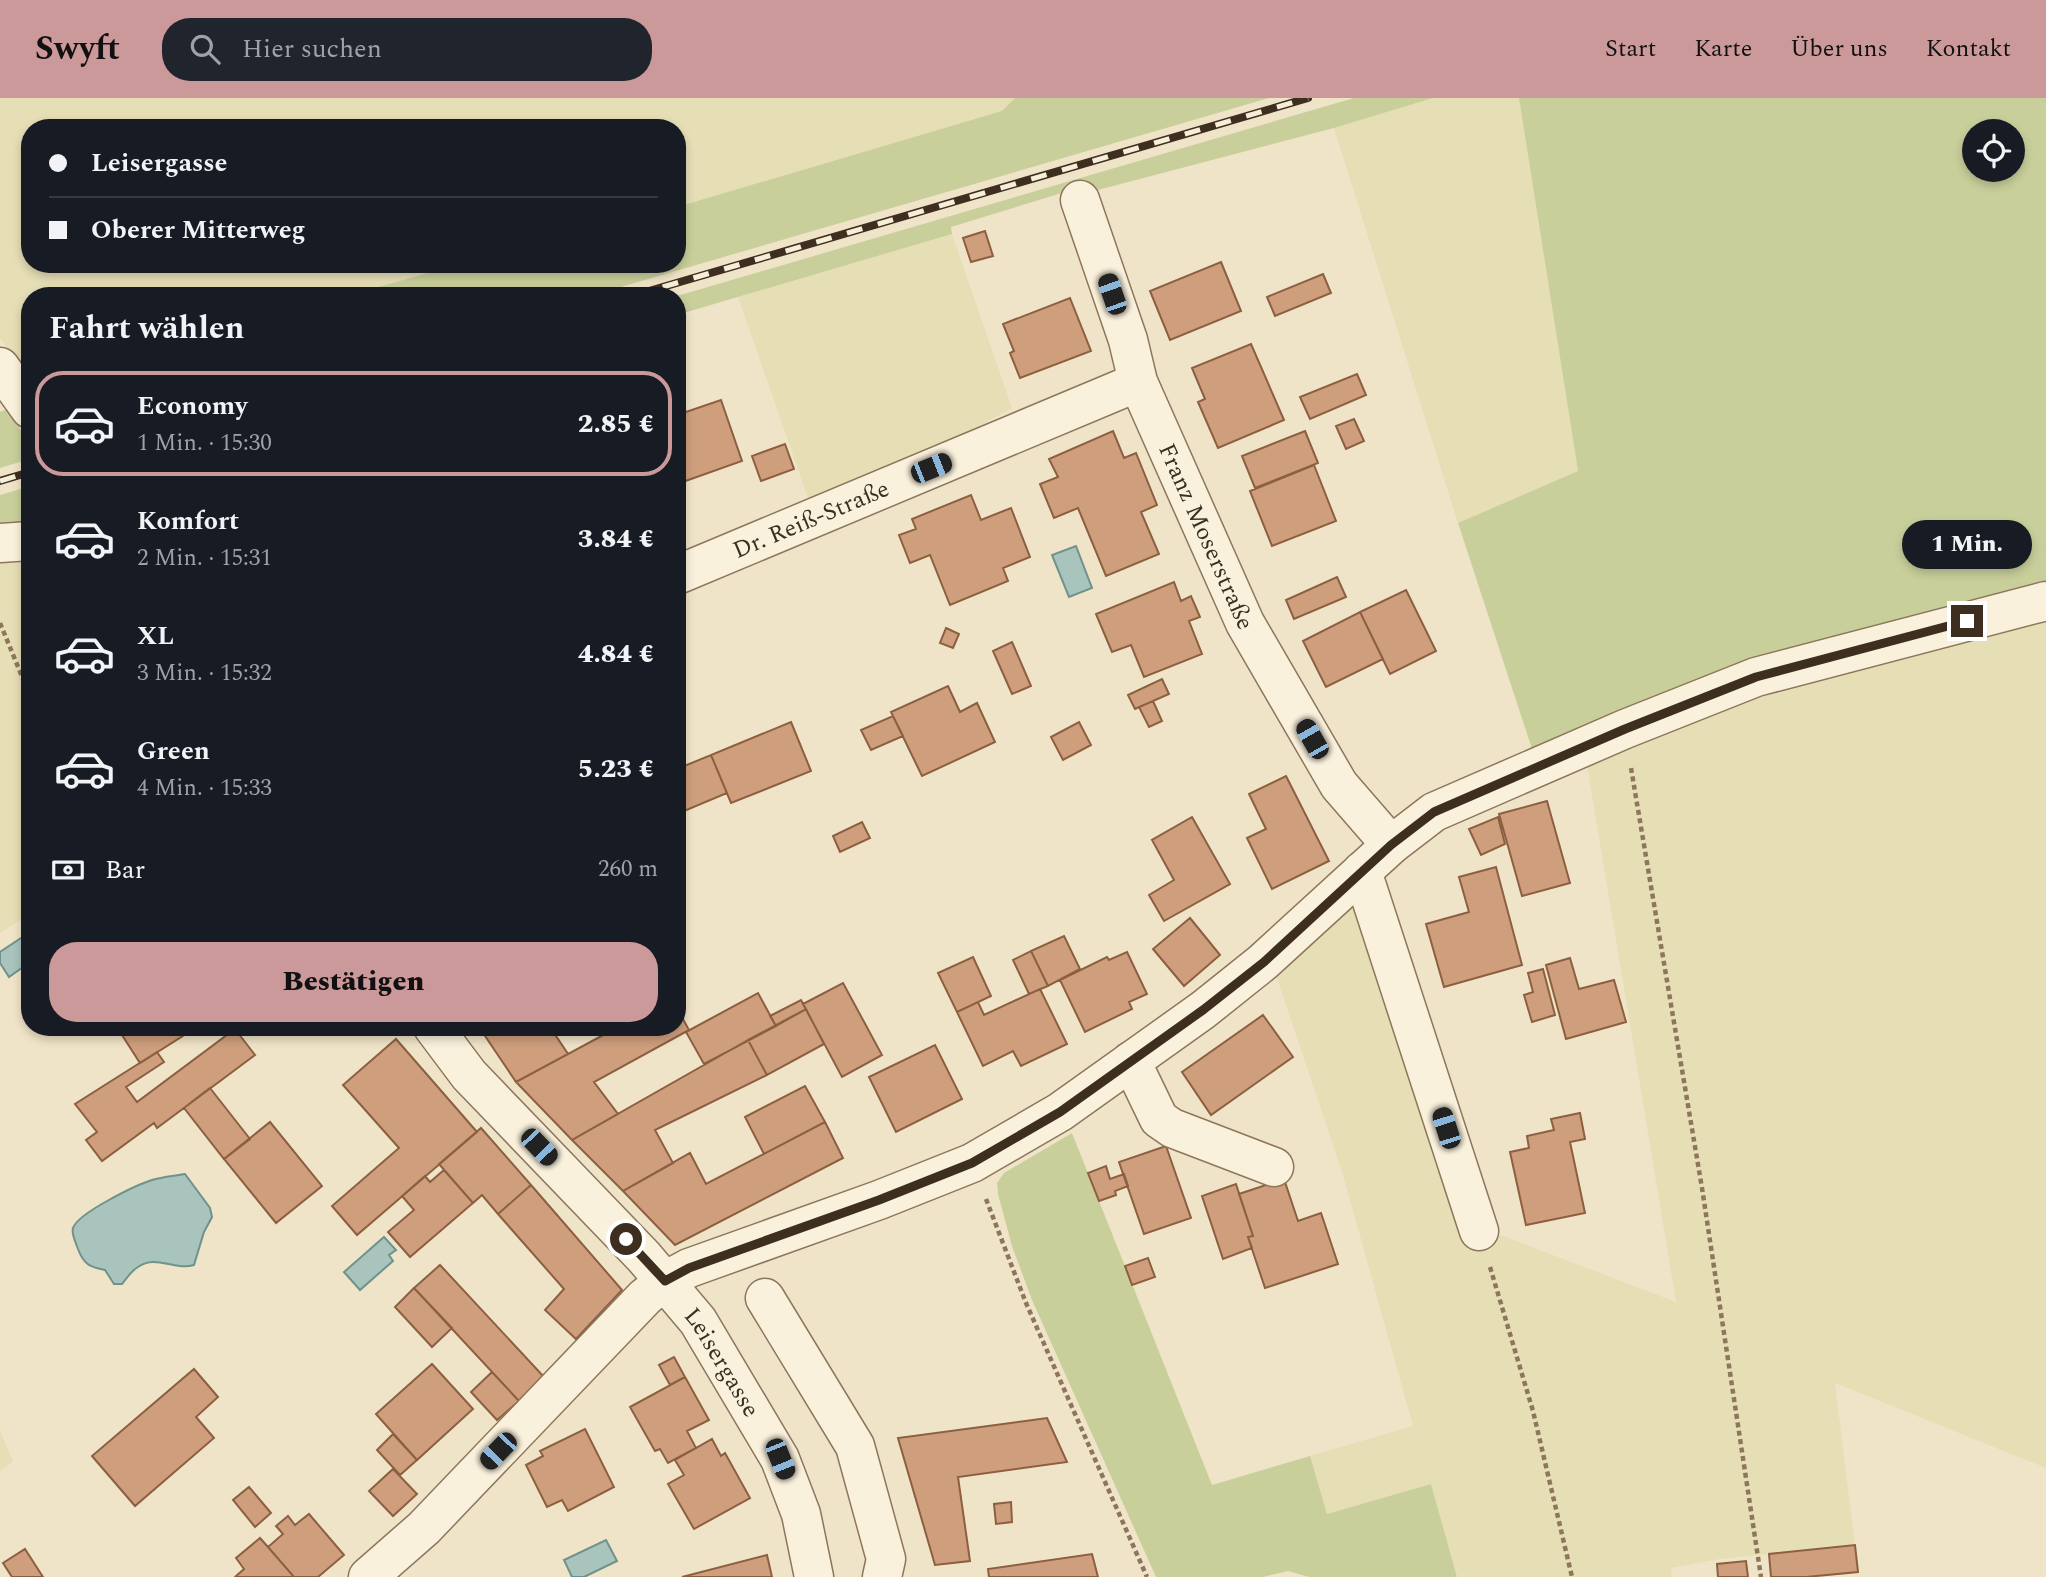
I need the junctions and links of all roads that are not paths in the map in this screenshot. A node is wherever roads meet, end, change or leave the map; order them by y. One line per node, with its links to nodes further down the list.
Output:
1 (1080, 200): 3 (street, Franz Moserstraße)
2 (0, 367): 4 (street)
3 (1138, 382): 7 (street, Dr. Reiß-Straße); 9 (street, Franz Moserstraße)
4 (21, 396)
5 (21, 541): 6 (street)
6 (0, 542)
7 (686, 571)
8 (2046, 601): 9 (street)
9 (1391, 845): 10 (street)
10 (1362, 871): 12 (street); 14 (street)
11 (440, 1036): 15 (street, Leisergasse)
12 (1131, 1061): 13 (street); 15 (street)
13 (1274, 1167)
14 (1479, 1231)
15 (665, 1281): 17 (street); 18 (street, Leisergasse)
16 (765, 1298): 19 (street)
17 (368, 1577)
18 (814, 1577)
19 (882, 1577)

